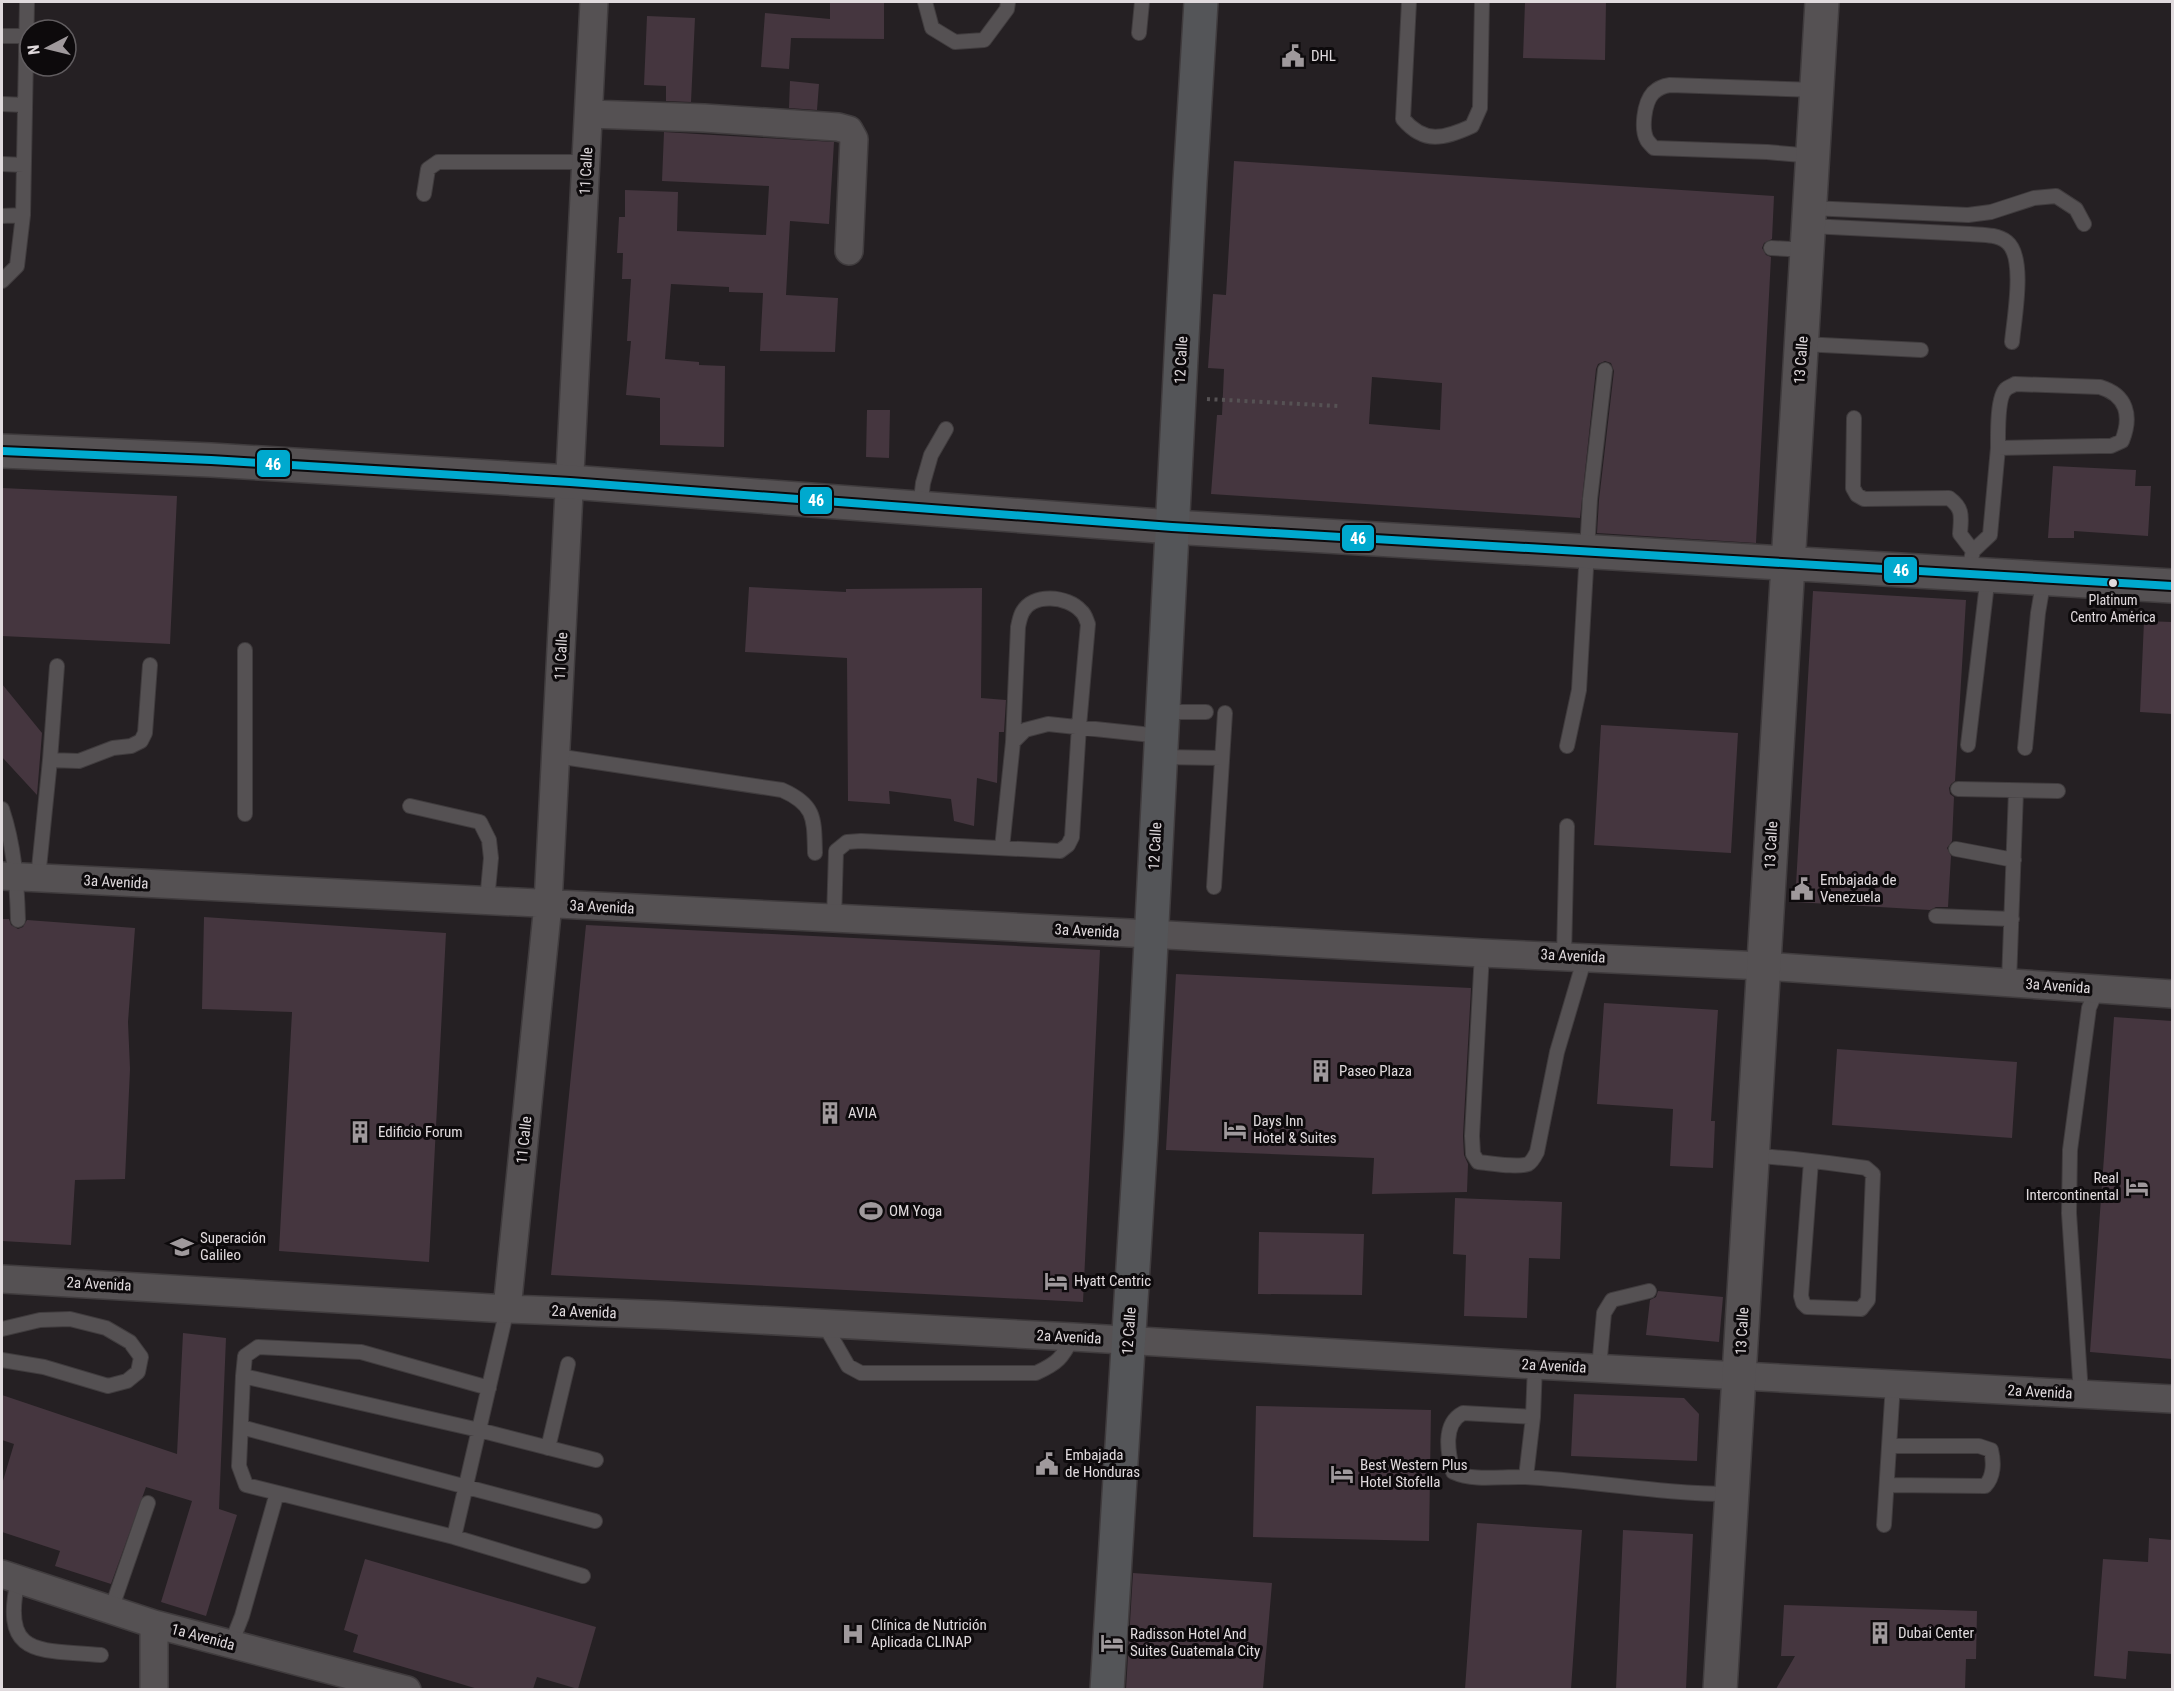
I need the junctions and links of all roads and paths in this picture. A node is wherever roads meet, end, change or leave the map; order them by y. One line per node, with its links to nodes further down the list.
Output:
1 (27, 2): 10 (lane)
2 (594, 2): 18 (street, 11 Calle)
3 (925, 2): 4 (lane)
4 (1008, 2)
5 (1142, 2): 11 (lane)
6 (1202, 2): 43 (main road, 12 Calle)
7 (1408, 2): 8 (lane)
8 (1482, 2)
9 (1822, 2): 15 (street, 13 Calle)
10 (27, 18)
11 (1139, 33)
12 (2, 36): 13 (lane)
13 (18, 36)
14 (25, 78): 17 (lane)
15 (1816, 90): 19 (street, 13 Calle); 19 (lane)
16 (2, 104): 17 (lane)
17 (25, 105): 22 (lane)
18 (589, 114): 20 (street, 11 Calle); 29 (street)
19 (1813, 156): 27 (street, 13 Calle)
20 (586, 162): 23 (lane); 41 (street, 11 Calle)
21 (2, 164): 22 (lane)
22 (24, 165): 24 (lane)
23 (424, 194)
24 (22, 215): 25 (lane); 30 (lane)
25 (2, 216)
26 (2085, 224): 27 (lane)
27 (1809, 228): 28 (lane); 31 (lane); 32 (street, 13 Calle)
28 (1771, 248)
29 (849, 251)
30 (2, 281)
31 (2012, 342)
32 (1802, 344): 33 (lane); 45 (street, 13 Calle)
33 (1921, 350)
34 (1605, 370): 44 (lane)
35 (1217, 399): 36 (path)
36 (1338, 406)
37 (1854, 418): 46 (lane)
38 (946, 429): 42 (lane)
39 (1998, 448): 39 (lane); 46 (lane)
40 (2, 451): 41 (street)
41 (570, 482): 42 (street); 60 (street, 11 Calle)
42 (920, 508): 43 (street)
43 (1172, 526): 44 (street); 55 (main road, 12 Calle)
44 (1587, 551): 45 (street); 58 (lane)
45 (1788, 563): 46 (street); 85 (street, 13 Calle)
46 (1977, 567): 47 (street); 57 (lane)
47 (2044, 578): 48 (street); 59 (lane)
48 (2172, 586)
49 (245, 650): 68 (lane)
50 (150, 665): 62 (lane)
51 (57, 666): 62 (lane)
52 (1206, 712): 55 (lane)
53 (1225, 713): 61 (lane)
54 (1078, 726): 55 (lane); 56 (lane); 56 (lane); 70 (lane)
55 (1161, 735): 61 (lane); 82 (main road, 12 Calle)
56 (1013, 742): 70 (lane)
57 (1968, 745)
58 (1567, 746)
59 (2025, 748)
60 (556, 756): 72 (lane); 77 (street, 11 Calle)
61 (1222, 758): 75 (lane)
62 (50, 760): 74 (lane)
63 (1958, 789): 64 (lane)
64 (2016, 791): 65 (lane); 73 (lane)
65 (2058, 791)
66 (411, 806): 76 (lane)
67 (2, 809): 74 (lane)
68 (245, 814)
69 (1566, 826): 84 (lane)
70 (1002, 848): 79 (lane)
71 (1956, 849): 73 (lane)
72 (815, 853)
73 (2014, 860): 80 (lane)
74 (19, 877): 76 (street, 3a Avenida); 81 (lane)
75 (1214, 887)
76 (487, 901): 77 (street, 3a Avenida)
77 (548, 904): 79 (street, 3a Avenida); 93 (street, 11 Calle)
78 (1936, 916): 80 (lane)
79 (834, 919): 82 (street, 3a Avenida)
80 (2012, 919): 86 (lane)
81 (18, 920)
82 (1150, 934): 83 (street, 3a Avenida); 97 (main road, 12 Calle)
83 (1482, 953): 84 (street, 3a Avenida); 84 (lane)
84 (1575, 956): 85 (street, 3a Avenida)
85 (1763, 966): 86 (street, 3a Avenida); 89 (street, 13 Calle)
86 (2009, 982): 87 (street, 3a Avenida)
87 (2097, 989): 88 (street, 3a Avenida); 106 (lane)
88 (2172, 994)
89 (1752, 1156): 90 (lane); 102 (street, 13 Calle)
90 (1811, 1161): 90 (lane)
91 (2, 1279): 93 (street, 2a Avenida)
92 (1649, 1291): 101 (lane)
93 (507, 1309): 94 (street, 2a Avenida); 105 (lane)
94 (824, 1323): 96 (street, 2a Avenida); 96 (lane)
95 (2, 1329): 98 (lane)
96 (1072, 1337): 97 (street, 2a Avenida)
97 (1128, 1340): 100 (street, 2a Avenida); 131 (main road, 12 Calle)
98 (2, 1360)
99 (568, 1364): 112 (lane)
100 (1535, 1365): 101 (street, 2a Avenida); 108 (lane)
101 (1599, 1368): 102 (street, 2a Avenida)
102 (1739, 1375): 104 (street, 2a Avenida); 118 (street, 13 Calle)
103 (243, 1376): 105 (lane); 109 (lane); 110 (lane)
104 (1893, 1384): 106 (street, 2a Avenida); 111 (lane)
105 (489, 1388): 110 (lane)
106 (2080, 1394): 107 (street, 2a Avenida)
107 (2172, 1399)
108 (1533, 1417): 114 (lane); 114 (lane)
109 (241, 1426): 116 (lane); 117 (lane)
110 (479, 1430): 112 (lane); 116 (lane)
111 (1889, 1446): 115 (lane); 115 (lane)
112 (548, 1448): 113 (lane)
113 (596, 1460)
114 (1526, 1477): 118 (lane)
115 (1887, 1485): 121 (lane)
116 (466, 1486): 120 (lane); 122 (lane)
117 (277, 1493): 122 (lane); 127 (lane)
118 (1732, 1494): 132 (street, 13 Calle)
119 (148, 1503): 125 (lane)
120 (595, 1521)
121 (1884, 1524)
122 (454, 1537): 123 (lane)
123 (583, 1576)
124 (10, 1577): 125 (street, 1a Avenida); 128 (lane)
125 (111, 1610): 126 (street, 1a Avenida)
126 (154, 1624): 127 (street, 1a Avenida); 129 (street)
127 (231, 1644): 130 (street, 1a Avenida)
128 (101, 1655)
129 (154, 1689)
130 (407, 1689)
131 (1107, 1689)
132 (1720, 1689)

